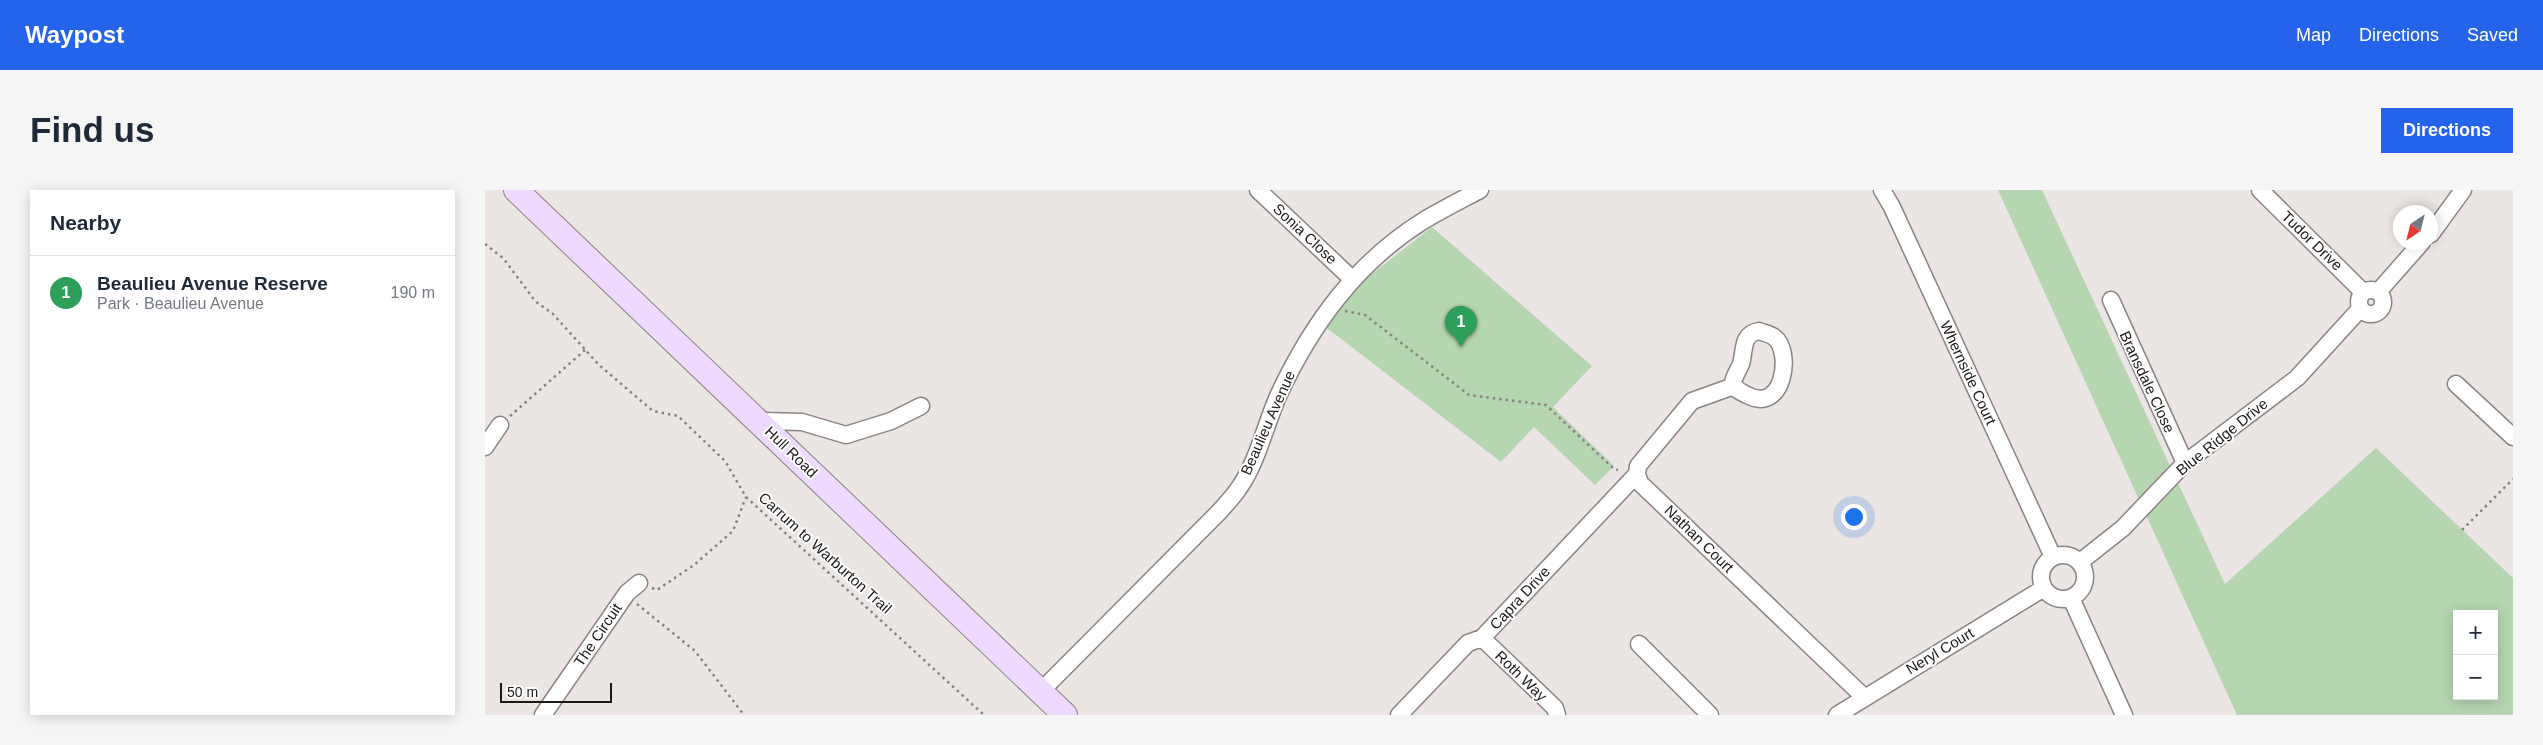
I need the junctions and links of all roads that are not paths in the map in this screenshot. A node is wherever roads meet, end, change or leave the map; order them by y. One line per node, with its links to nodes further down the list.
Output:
1 (516, 190): 16 (main road, Hull Road)
2 (1258, 190): 9 (street, Sonia Close)
3 (1480, 190): 9 (street, Beaulieu Avenue)
4 (1882, 190): 22 (street, Whernside Court)
5 (2260, 190): 10 (street, Tudor Drive)
6 (2463, 190): 7 (street)
7 (2438, 224)
8 (2414, 250): 10 (street)
9 (1352, 279): 29 (street, Beaulieu Avenue)
10 (2371, 292): 12 (street); 12 (street)
11 (2111, 300): 20 (street, Bransdale Close)
12 (2360, 309): 20 (street, Blue Ridge Drive)
13 (2456, 384): 18 (street)
14 (1734, 386): 21 (street)
15 (921, 406): 16 (street)
16 (759, 421): 29 (main road, Hull Road)
17 (500, 425): 19 (street)
18 (2513, 438)
19 (485, 447)
20 (2185, 463): 23 (street, Blue Ridge Drive)
21 (1637, 474): 27 (street, Capra Drive); 30 (street, Nathan Court)
22 (2053, 557): 23 (street); 25 (street)
23 (2080, 562): 26 (street)
24 (639, 583): 31 (street, The Circuit)
25 (2044, 588): 26 (street); 30 (street, Neryl Court)
26 (2071, 598): 37 (street)
27 (1482, 638): 33 (street, Capra Drive); 34 (street, Roth Way)
28 (1639, 644): 35 (street)
29 (1041, 691): 32 (main road, Hull Road)
30 (1864, 697): 36 (street, Neryl Court)
31 (543, 715)
32 (1065, 715)
33 (1399, 715)
34 (1557, 715)
35 (1710, 715)
36 (1837, 715)
37 (2124, 715)

